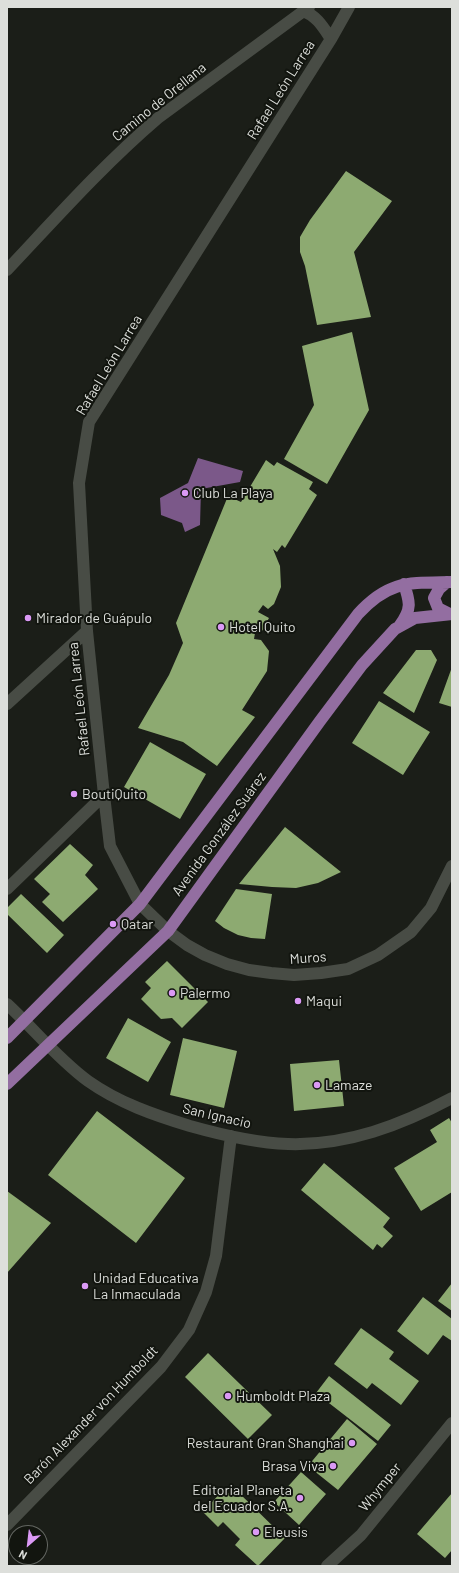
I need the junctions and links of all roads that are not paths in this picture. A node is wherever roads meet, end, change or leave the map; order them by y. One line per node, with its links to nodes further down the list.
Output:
1 (349, 7): 3 (street, Rafael León Larrea)
2 (306, 9): 3 (street); 4 (street, Camino de Orellana)
3 (331, 39): 9 (street, Rafael León Larrea)
4 (7, 270)
5 (450, 582): 6 (main road, Avenida González Suárez); 7 (main road)
6 (404, 584): 8 (main road); 14 (main road, Avenida González Suárez)
7 (451, 614): 8 (main road, Avenida González Suárez)
8 (399, 626): 15 (main road, Avenida González Suárez)
9 (87, 631): 10 (street); 11 (street, Rafael León Larrea)
10 (7, 704)
11 (104, 795): 13 (street); 14 (street, Rafael León Larrea)
12 (452, 866): 15 (street, Muros)
13 (7, 889)
14 (140, 904): 15 (street, Muros); 17 (main road, Avenida González Suárez)
15 (168, 931): 19 (main road, Avenida González Suárez)
16 (7, 1004): 17 (street, San Ignacio)
17 (25, 1021): 18 (main road, Avenida González Suárez); 19 (street, San Ignacio)
18 (7, 1038)
19 (49, 1044): 20 (main road, Avenida González Suárez); 22 (street, San Ignacio)
20 (7, 1084)
21 (452, 1098): 22 (street, San Ignacio)
22 (231, 1136): 24 (street, Barón Alexander von Humboldt)
23 (452, 1424): 25 (street, Whymper)
24 (7, 1524)
25 (327, 1566)

